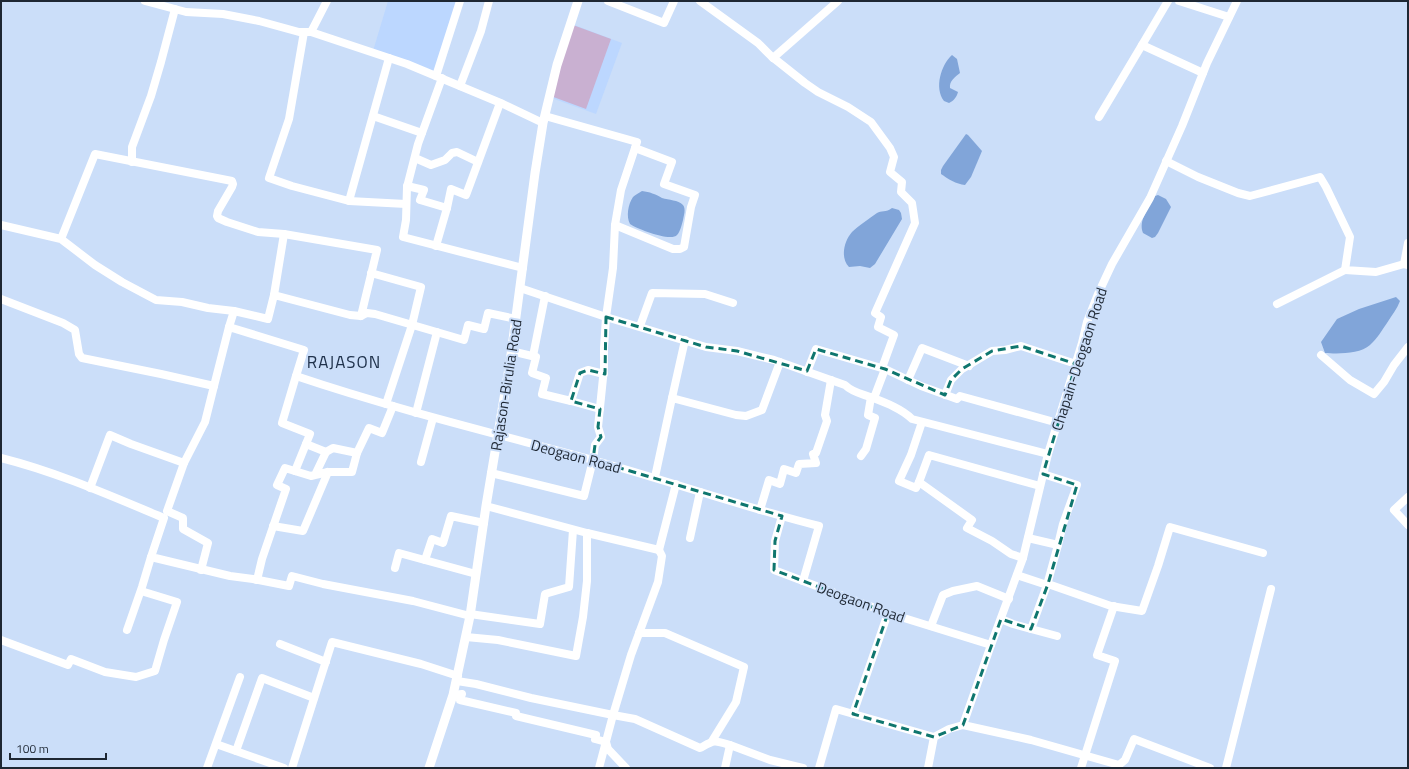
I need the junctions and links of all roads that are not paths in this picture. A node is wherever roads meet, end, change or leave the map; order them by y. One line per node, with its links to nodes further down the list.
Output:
1 (145, 1): 13 (street)
2 (327, 1): 15 (street)
3 (460, 1): 20 (street)
4 (490, 1): 21 (street)
5 (578, 1): 25 (street, Rajason-Birulia Road)
6 (608, 1): 7 (street)
7 (674, 1)
8 (700, 1): 18 (street)
9 (838, 1): 18 (street)
10 (1168, 1): 16 (street)
11 (1179, 1): 14 (street)
12 (1237, 1): 14 (street, Chapain-Deogaon Road)
13 (175, 9): 15 (street); 29 (street)
14 (1229, 17): 19 (street, Chapain-Deogaon Road)
15 (307, 32): 17 (street); 33 (street)
16 (1142, 45): 19 (street); 24 (street)
17 (390, 58): 20 (street); 23 (street)
18 (773, 58): 68 (street)
19 (1202, 73): 31 (street, Chapain-Deogaon Road)
20 (439, 77): 21 (street); 26 (street)
21 (460, 86): 22 (street)
22 (500, 103): 25 (street); 30 (street)
23 (373, 116): 26 (street); 33 (street)
24 (1099, 117)
25 (544, 120): 27 (street); 43 (street, Rajason-Birulia Road)
26 (422, 133): 28 (street)
27 (635, 148): 37 (street); 37 (street)
28 (414, 158): 30 (street); 32 (street)
29 (132, 162): 38 (street); 39 (street)
30 (478, 162): 35 (street)
31 (1166, 162): 44 (street); 66 (street, Chapain-Deogaon Road)
32 (407, 186): 34 (street); 35 (street)
33 (349, 200): 34 (street)
34 (406, 204): 41 (street)
35 (447, 208): 41 (street)
36 (1, 225): 39 (street)
37 (614, 225): 54 (street)
38 (284, 234): 45 (street); 47 (street)
39 (61, 239): 52 (street)
40 (1408, 243): 42 (street)
41 (436, 246): 43 (street)
42 (1406, 264): 44 (street)
43 (523, 268): 46 (street, Rajason-Birulia Road)
44 (1345, 270): 51 (street)
45 (371, 273): 53 (street); 56 (street)
46 (520, 288): 48 (street); 55 (street, Rajason-Birulia Road)
47 (274, 295): 52 (street); 53 (street)
48 (545, 296): 54 (street); 64 (street)
49 (1, 299): 74 (street)
50 (733, 303): 57 (street)
51 (1277, 304)
52 (234, 310): 58 (street)
53 (361, 316): 56 (street)
54 (606, 317): 57 (street); 70 (street)
55 (516, 320): 59 (street); 62 (street, Rajason-Birulia Road)
56 (412, 325): 59 (street); 79 (street)
57 (640, 326): 60 (street)
58 (229, 327): 71 (street); 74 (street)
59 (437, 332): 81 (street)
60 (685, 340): 65 (street); 76 (street)
61 (1408, 347): 63 (street)
62 (511, 351): 64 (street); 85 (street, Rajason-Birulia Road)
63 (1321, 355)
64 (533, 356): 78 (street)
65 (780, 362): 69 (street); 76 (street)
66 (1076, 364): 67 (street); 84 (street, Chapain-Deogaon Road)
67 (969, 366): 73 (street); 75 (street)
68 (884, 368): 69 (street); 73 (street); 77 (street)
69 (807, 372): 72 (street)
70 (604, 374): 78 (street); 80 (street)
71 (296, 376): 79 (street, Deogaon Road); 86 (street)
72 (831, 380): 77 (street); 108 (street)
73 (908, 380): 75 (street)
74 (214, 386): 94 (street)
75 (945, 395): 84 (street)
76 (672, 398): 100 (street)
77 (873, 398): 83 (street); 90 (street)
78 (571, 401): 80 (street)
79 (389, 405): 81 (street, Deogaon Road); 88 (street)
80 (600, 409): 92 (street)
81 (416, 413): 82 (street, Deogaon Road)
82 (433, 418): 85 (street, Deogaon Road); 93 (street)
83 (922, 422): 89 (street); 101 (street)
84 (1058, 423): 89 (street, Chapain-Deogaon Road)
85 (498, 436): 92 (street, Deogaon Road); 97 (street, Rajason-Birulia Road)
86 (306, 444): 87 (street); 95 (street)
87 (326, 452): 88 (street); 99 (street)
88 (357, 453): 96 (street)
89 (1048, 454): 98 (street, Chapain-Deogaon Road)
90 (860, 456)
91 (1, 458): 104 (street)
92 (593, 460): 97 (street); 100 (street, Deogaon Road)
93 (420, 462)
94 (184, 463): 104 (street); 109 (street)
95 (295, 471): 99 (street); 113 (street)
96 (328, 472): 99 (street); 113 (street)
97 (491, 473): 107 (street, Rajason-Birulia Road)
98 (1043, 474): 103 (street, Chapain-Deogaon Road); 118 (street)
99 (315, 475)
100 (655, 477): 102 (street, Deogaon Road)
101 (919, 482): 103 (street); 122 (street)
102 (676, 484): 105 (street, Deogaon Road); 119 (street)
103 (1040, 486): 117 (street, Chapain-Deogaon Road)
104 (90, 488): 109 (street)
105 (700, 492): 108 (street, Deogaon Road); 116 (street)
106 (1408, 497): 112 (street)
107 (486, 506): 111 (street, Rajason-Birulia Road); 114 (street)
108 (760, 510): 110 (street, Deogaon Road)
109 (165, 515): 121 (street); 125 (street)
110 (782, 516): 129 (street); 129 (street, Deogaon Road)
111 (484, 523): 123 (street); 126 (street, Rajason-Birulia Road)
112 (1408, 525)
113 (273, 526): 128 (street)
114 (573, 530): 115 (street); 136 (street)
115 (587, 533): 119 (street); 143 (street)
116 (690, 538)
117 (1028, 538): 118 (street); 122 (street, Chapain-Deogaon Road)
118 (1058, 545): 130 (street)
119 (659, 550): 141 (street)
120 (1263, 553): 134 (street)
121 (151, 557): 125 (street); 132 (street)
122 (1023, 558): 127 (street, Chapain-Deogaon Road)
123 (425, 560): 124 (street); 126 (street)
124 (395, 568)
125 (201, 570): 128 (street)
126 (476, 574): 136 (street, Rajason-Birulia Road)
127 (1017, 575): 130 (street); 133 (street, Chapain-Deogaon Road)
128 (257, 580): 136 (street)
129 (803, 581): 135 (street, Deogaon Road)
130 (1048, 585): 134 (street); 139 (street)
131 (1271, 589): 176 (street)
132 (141, 591): 140 (street); 144 (street)
133 (1009, 598): 137 (street, Chapain-Deogaon Road); 138 (street)
134 (1114, 606): 161 (street)
135 (888, 613): 138 (street, Deogaon Road); 152 (street)
136 (470, 615): 143 (street, Rajason-Birulia Road)
137 (1001, 619): 139 (street); 146 (street, Chapain-Deogaon Road)
138 (931, 626): 146 (street, Deogaon Road)
139 (1031, 629): 142 (street)
140 (127, 630)
141 (639, 633): 153 (street); 156 (street)
142 (1057, 636)
143 (466, 637): 149 (street, Rajason-Birulia Road)
144 (1, 640)
145 (280, 644): 147 (street)
146 (991, 645): 154 (street)
147 (326, 662): 149 (street); 151 (street)
148 (240, 677): 158 (street)
149 (457, 679): 150 (street, Rajason-Birulia Road); 153 (street)
150 (453, 694): 157 (street); 167 (street, Rajason-Birulia Road)
151 (314, 698): 160 (street); 166 (street)
152 (853, 714): 155 (street); 172 (street)
153 (613, 715): 156 (street); 157 (street)
154 (963, 725): 155 (street); 161 (street)
155 (934, 737): 173 (street)
156 (712, 741): 159 (street)
157 (606, 742): 168 (street); 169 (street)
158 (216, 744): 160 (street); 164 (street)
159 (730, 745): 162 (street); 170 (street)
160 (236, 751): 165 (street)
161 (1085, 755): 163 (street); 174 (street)
162 (785, 766): 171 (street)
163 (1118, 767): 175 (street)
164 (207, 768)
165 (284, 768)
166 (292, 768)
167 (429, 768)
168 (600, 768)
169 (626, 768)
170 (725, 768)
171 (803, 768)
172 (819, 768)
173 (928, 768)
174 (1081, 768)
175 (1210, 768)
176 (1226, 768)

